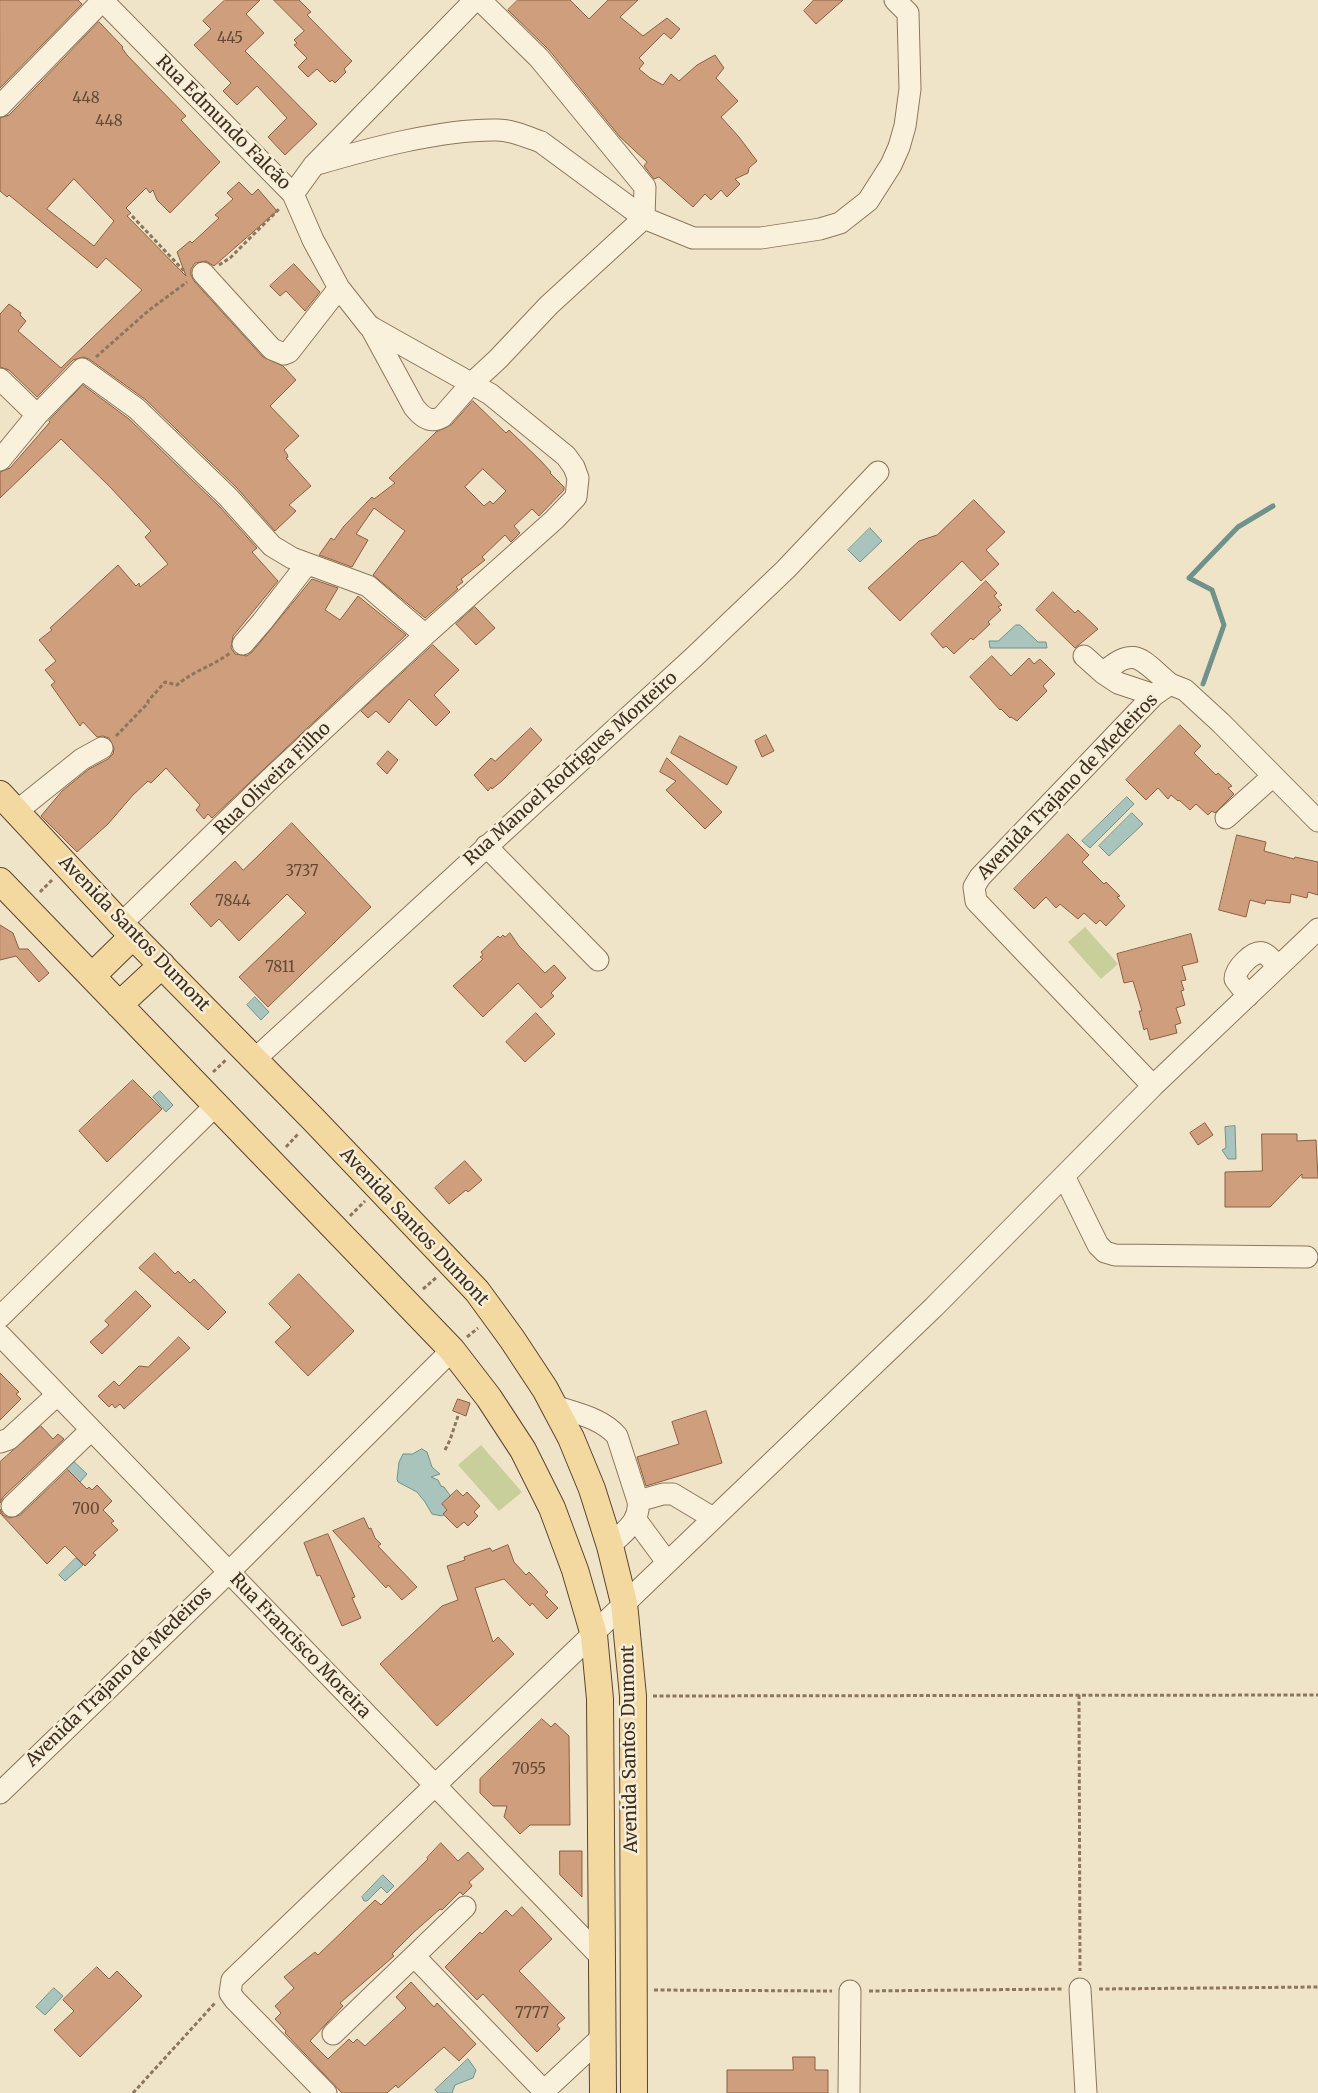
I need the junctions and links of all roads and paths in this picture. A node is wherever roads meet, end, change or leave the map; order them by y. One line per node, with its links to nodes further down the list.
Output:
1 (103, 0): 4 (street); 6 (street, Rua Edmundo Falcão)
2 (895, 0): 8 (street)
3 (486, 3): 5 (street); 8 (street)
4 (0, 106)
5 (314, 165): 6 (street); 8 (street)
6 (293, 194): 10 (street, Rua Edmundo Falcão)
7 (132, 216): 9 (path)
8 (644, 218): 14 (street)
9 (194, 273): 10 (street)
10 (339, 288): 11 (street, Rua Edmundo Falcão)
11 (369, 326): 12 (street, Rua Edmundo Falcão); 14 (street)
12 (430, 360): 14 (street, Rua Oliveira Filho)
13 (0, 379): 15 (street)
14 (471, 384): 19 (street, Rua Oliveira Filho)
15 (37, 415): 16 (street); 18 (street)
16 (0, 460)
17 (878, 472): 29 (street, Rua Manoel Rodrigues Monteiro)
18 (307, 564): 19 (street); 20 (street)
19 (425, 635): 34 (street, Rua Oliveira Filho)
20 (242, 644): 24 (path)
21 (1084, 656): 22 (street)
22 (1103, 673): 23 (street); 23 (street)
23 (1162, 690): 25 (street, Avenida Trajano de Medeiros); 40 (street, Avenida Trajano de Medeiros)
24 (102, 748): 26 (street)
25 (1273, 776): 27 (street); 28 (street, Avenida Trajano de Medeiros)
26 (8, 802): 30 (main road, Avenida Santos Dumont)
27 (1226, 818)
28 (1318, 821)
29 (486, 846): 35 (street); 39 (street, Rua Manoel Rodrigues Monteiro)
30 (68, 866): 32 (path); 34 (main road, Avenida Santos Dumont)
31 (0, 881): 32 (main road, Avenida Santos Dumont)
32 (25, 906): 37 (main road, Avenida Santos Dumont)
33 (1318, 929): 40 (street)
34 (127, 930): 36 (main road, Avenida Santos Dumont); 37 (main road)
35 (598, 960)
36 (162, 965): 38 (main road); 39 (main road, Avenida Santos Dumont)
37 (92, 976): 38 (main road, Avenida Santos Dumont)
38 (119, 1005): 41 (main road, Avenida Santos Dumont)
39 (255, 1059): 42 (main road, Avenida Santos Dumont)
40 (1154, 1086): 44 (street)
41 (216, 1105): 43 (main road, Avenida Santos Dumont); 51 (street)
42 (313, 1119): 43 (path); 45 (main road, Avenida Santos Dumont)
43 (271, 1162): 46 (main road, Avenida Santos Dumont)
44 (1064, 1176): 47 (street); 62 (street)
45 (379, 1188): 46 (path); 48 (main road, Avenida Santos Dumont)
46 (336, 1228): 49 (main road, Avenida Santos Dumont)
47 (1307, 1257)
48 (451, 1264): 49 (path); 50 (main road, Avenida Santos Dumont)
49 (407, 1303): 53 (main road, Avenida Santos Dumont)
50 (493, 1314): 53 (path); 55 (main road, Avenida Santos Dumont)
51 (0, 1317)
52 (0, 1335): 54 (street, Rua Francisco Moreira)
53 (452, 1350): 65 (street, Avenida Trajano de Medeiros); 67 (main road, Avenida Santos Dumont)
54 (57, 1394): 57 (street, Rua Francisco Moreira); 58 (street)
55 (554, 1406): 61 (street); 63 (main road, Avenida Santos Dumont)
56 (458, 1416): 59 (path)
57 (91, 1430): 60 (street); 65 (street, Rua Francisco Moreira)
58 (0, 1442)
59 (444, 1450)
60 (12, 1506)
61 (637, 1510): 62 (street); 63 (street); 64 (street)
62 (713, 1518): 64 (street)
63 (610, 1546): 66 (main road, Avenida Santos Dumont)
64 (667, 1562): 66 (street)
65 (229, 1572): 72 (street, Rua Francisco Moreira); 73 (street, Avenida Trajano de Medeiros)
66 (624, 1603): 67 (street); 68 (main road, Avenida Santos Dumont)
67 (594, 1634): 71 (main road, Avenida Santos Dumont); 72 (street)
68 (633, 1696): 69 (path); 71 (main road); 87 (main road, Avenida Santos Dumont)
69 (1079, 1696): 70 (path); 79 (path)
70 (1318, 1696)
71 (600, 1699): 76 (main road, Avenida Santos Dumont)
72 (436, 1786): 76 (street, Rua Francisco Moreira); 78 (street)
73 (1, 1789)
74 (465, 1907): 75 (street)
75 (415, 1956): 81 (street); 83 (street)
76 (601, 1957): 82 (main road, Avenida Santos Dumont)
77 (1318, 1987): 79 (path)
78 (229, 1988): 84 (path); 85 (street)
79 (1080, 1989): 89 (street)
80 (850, 1991): 88 (street)
81 (334, 2034)
82 (602, 2037): 83 (street); 86 (main road, Avenida Santos Dumont)
83 (543, 2092)
84 (134, 2093)
85 (326, 2093)
86 (603, 2093)
87 (634, 2093)
88 (849, 2093)
89 (1086, 2093)

